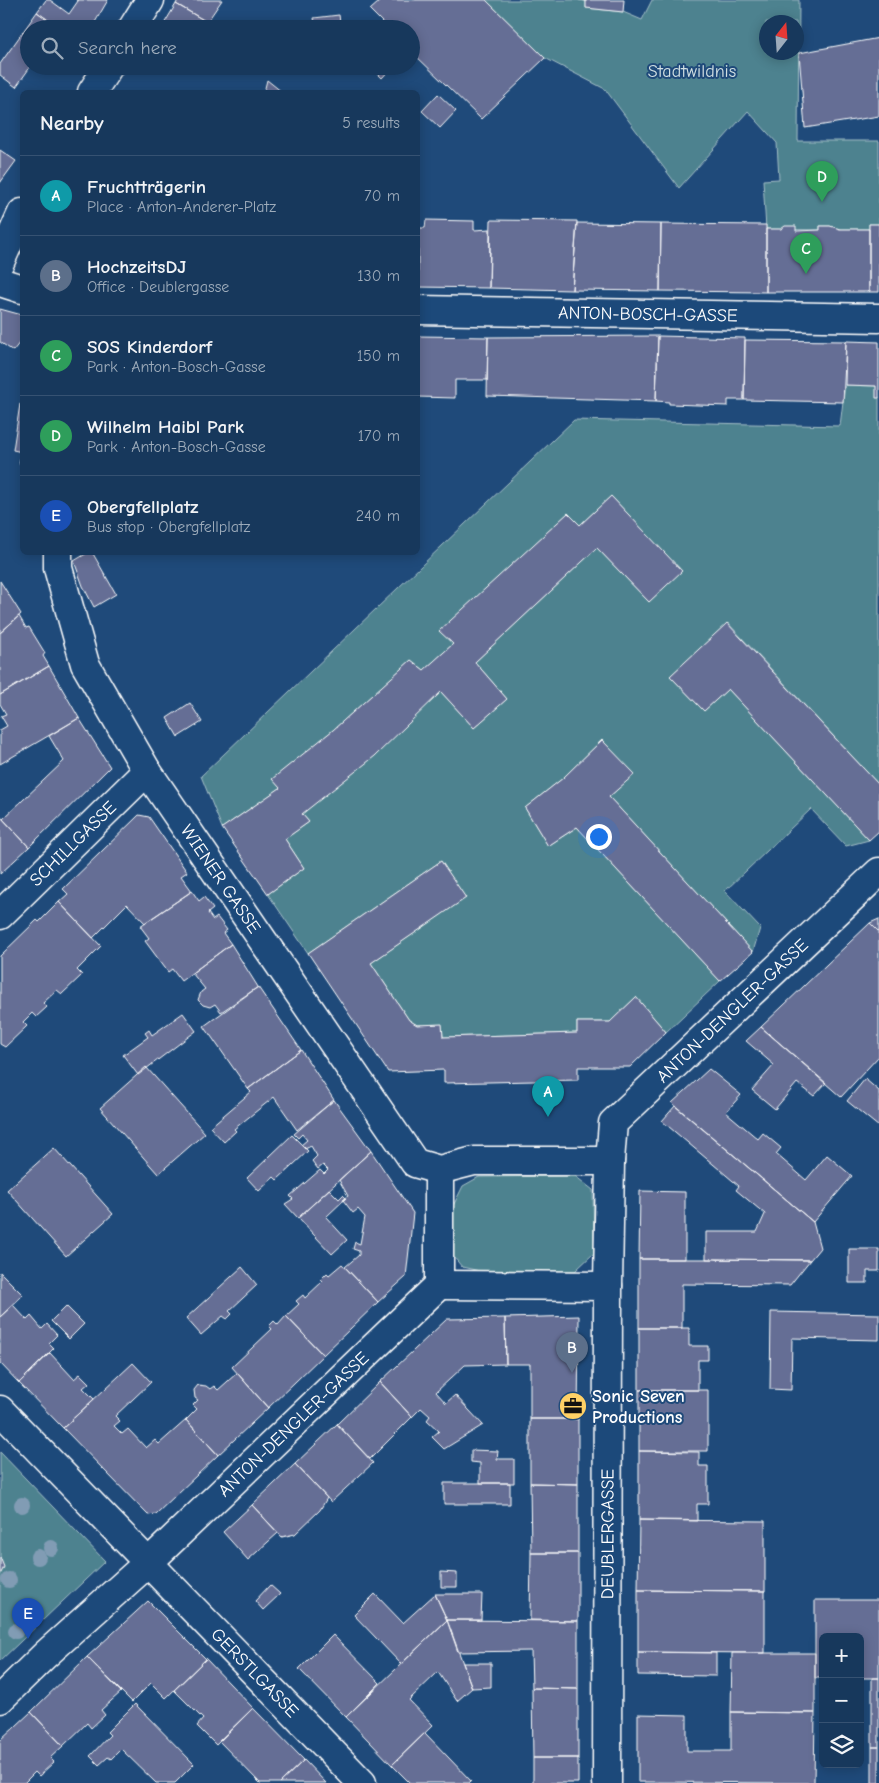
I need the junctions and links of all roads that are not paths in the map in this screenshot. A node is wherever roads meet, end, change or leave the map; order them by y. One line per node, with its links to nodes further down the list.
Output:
1 (150, 0): 2 (street)
2 (138, 20)
3 (103, 75): 4 (street)
4 (93, 90)
5 (20, 217): 6 (street)
6 (0, 262)
7 (0, 282): 8 (street)
8 (20, 288)
9 (420, 310): 10 (street, ANTON-BOSCH-GASSE)
10 (879, 318)
11 (58, 555): 12 (street, WIENER GASSE)
12 (147, 771): 14 (street, SCHILLGASSE); 16 (street, WIENER GASSE)
13 (879, 872): 15 (street, ANTON-DENGLER-GASSE)
14 (0, 915)
15 (610, 1161): 16 (street); 18 (street, ANTON-DENGLER-GASSE)
16 (439, 1170): 17 (street)
17 (439, 1285): 18 (street); 20 (street, ANTON-DENGLER-GASSE)
18 (608, 1286): 23 (street, DEUBLERGASSE)
19 (0, 1410): 20 (street, GERSTLGASSE)
20 (149, 1562): 21 (street, ANTON-DENGLER-GASSE); 22 (street, GERSTLGASSE)
21 (0, 1699)
22 (362, 1783)
23 (607, 1783)

